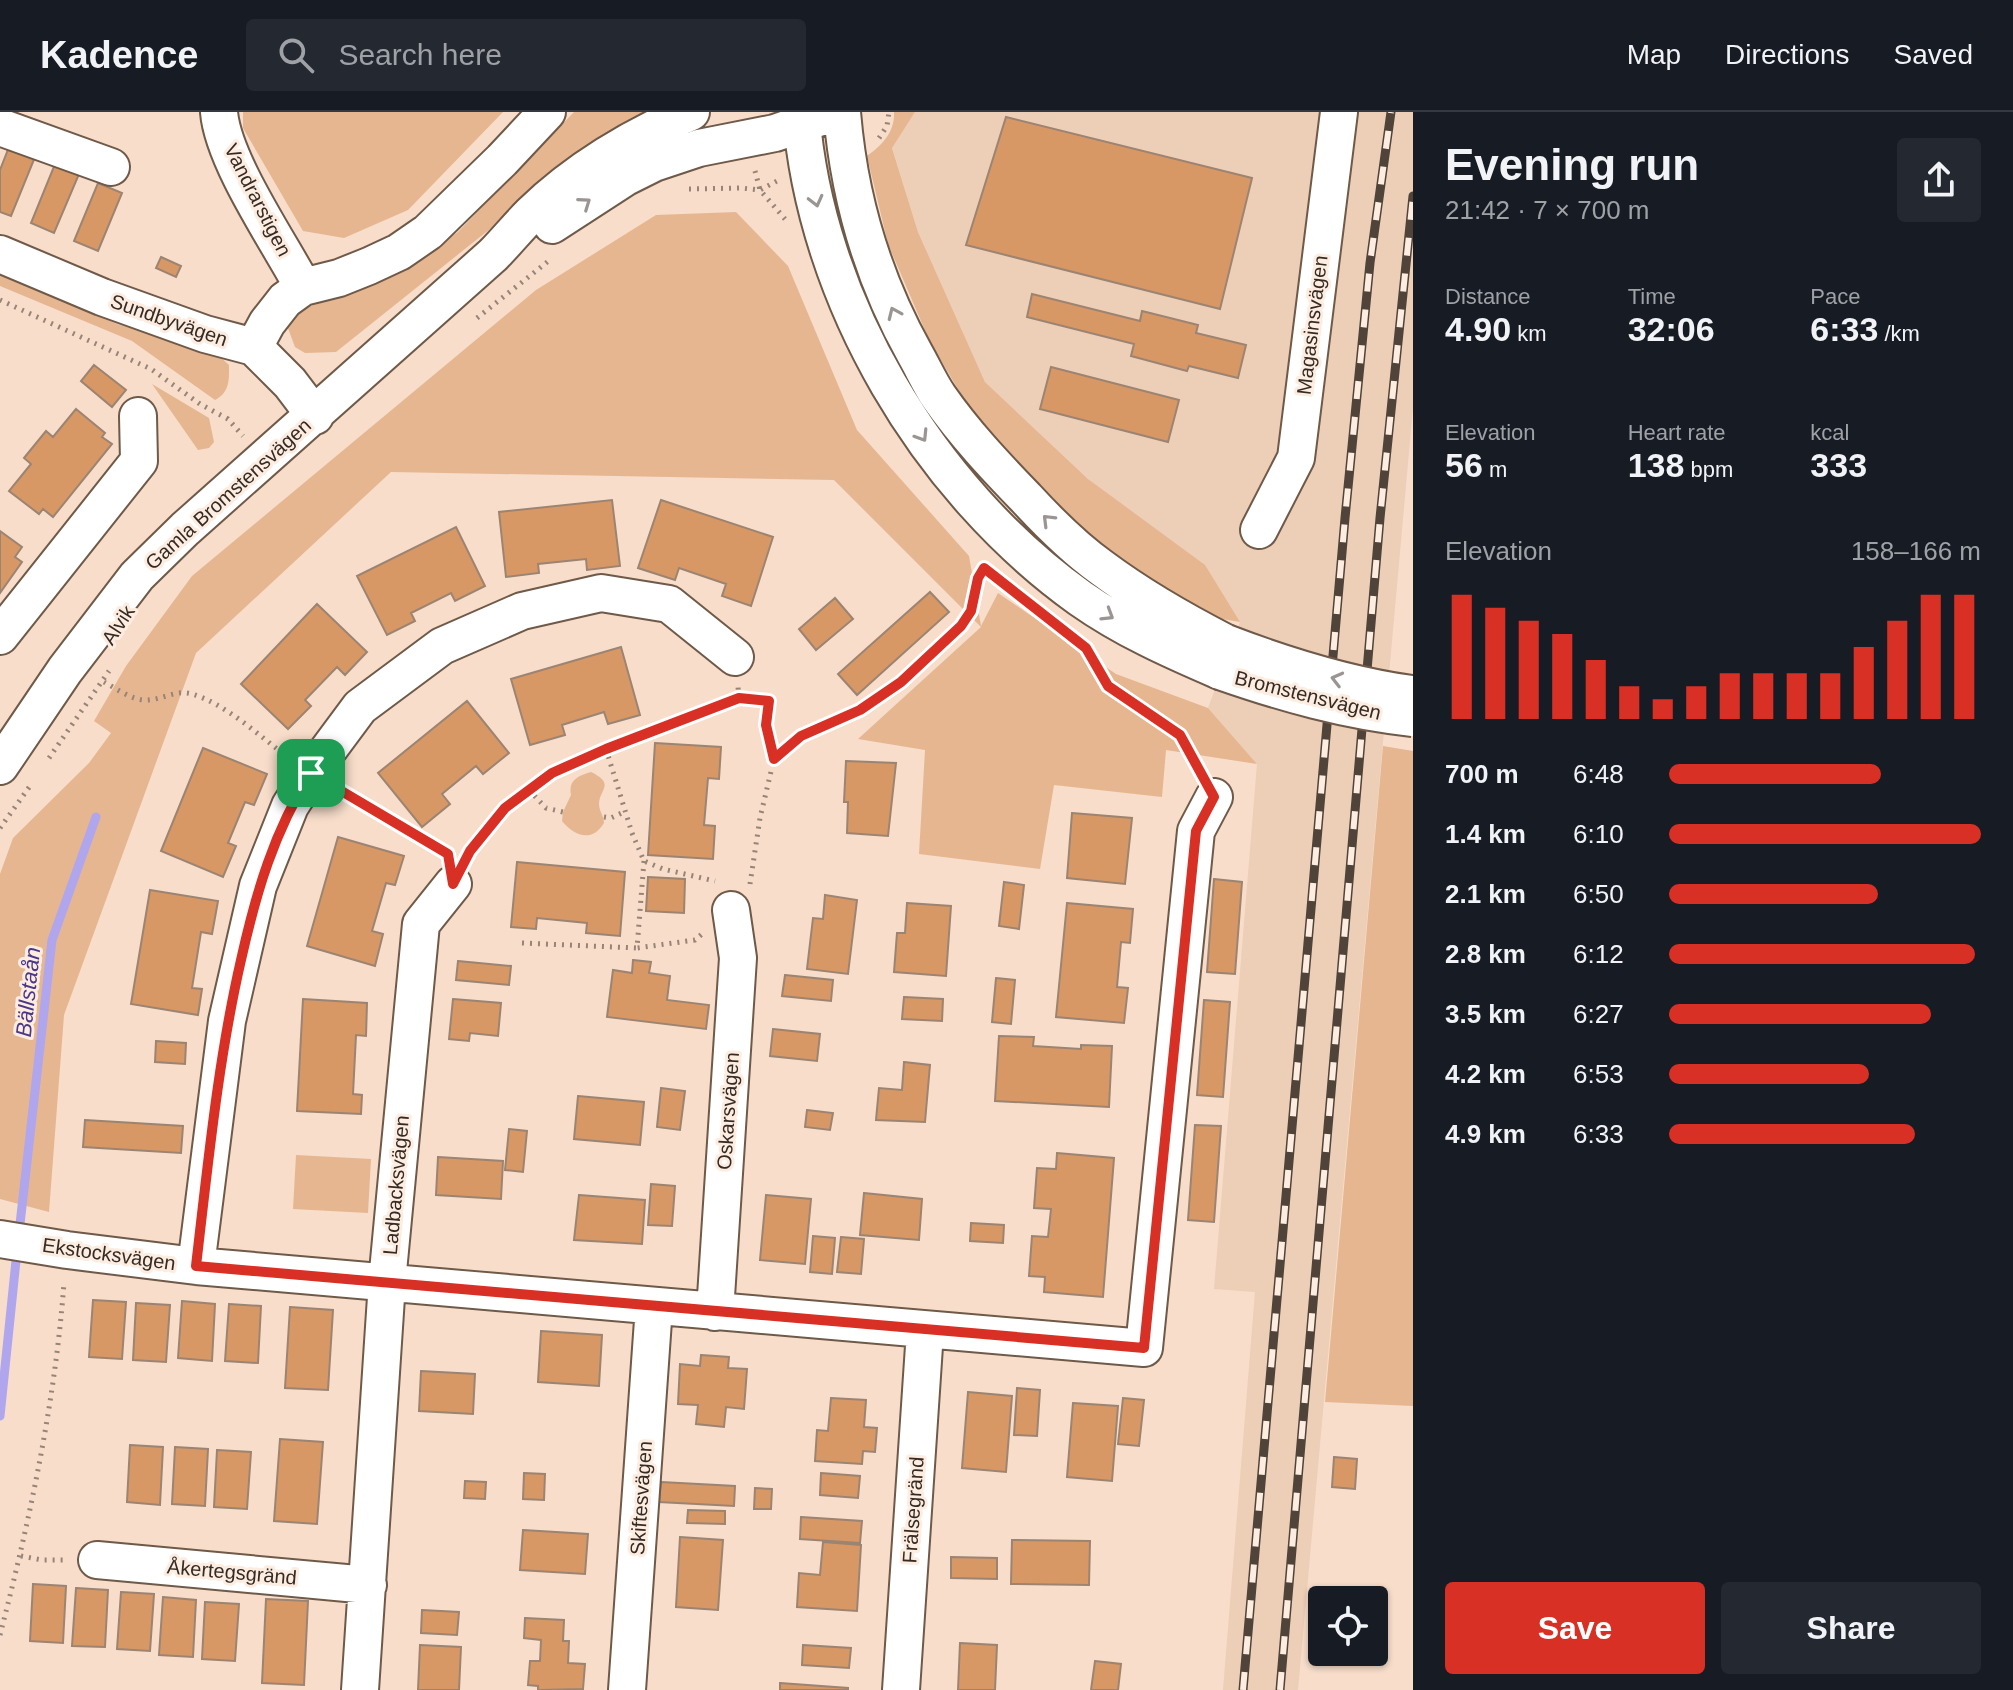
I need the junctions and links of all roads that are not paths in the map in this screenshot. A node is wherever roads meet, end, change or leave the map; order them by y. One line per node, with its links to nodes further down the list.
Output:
1 (219, 112): 11 (street, Vandrarstigen)
2 (547, 112): 11 (street)
3 (691, 112): 10 (street, Gamla Bromstensvägen)
4 (842, 112): 18 (street, Bromstensvägen, one-way to 4)
5 (1339, 112): 15 (street, Magasinsvägen)
6 (813, 116): 10 (street, Gamla Bromstensvägen, one-way to 6); 18 (street, Bromstensvägen, one-way to 18)
7 (0, 127): 8 (street)
8 (111, 167)
9 (0, 254): 12 (street, Sundbyvägen)
10 (493, 255): 14 (street, Gamla Bromstensvägen)
11 (303, 287): 12 (street)
12 (254, 347): 14 (street, Sundbyvägen)
13 (138, 416): 16 (street)
14 (315, 416): 21 (street, Gamla Bromstensvägen)
15 (1259, 530)
16 (0, 636)
17 (735, 657): 26 (street)
18 (1223, 657): 19 (street, Bromstensvägen, one-way to 18, bridge); 20 (street, Bromstensvägen, bridge)
19 (1413, 694)
20 (1413, 718)
21 (0, 766)
22 (1214, 797): 30 (street, Ekstocksvägen)
23 (453, 884): 27 (street, Ladbacksvägen)
24 (731, 910): 29 (street, Oskarsvägen)
25 (0, 1239): 26 (street, Ekstocksvägen)
26 (196, 1266): 27 (street, Ekstocksvägen)
27 (387, 1282): 28 (street, Ekstocksvägen); 32 (street, Ladbacksvägen)
28 (654, 1306): 29 (street, Ekstocksvägen); 34 (street, Skiftesvägen)
29 (715, 1312): 30 (street, Ekstocksvägen)
30 (925, 1331): 35 (street, Frälsegränd)
31 (97, 1560): 32 (street, Åkertegsgränd)
32 (368, 1585): 33 (street, Ladbacksvägen)
33 (360, 1690)
34 (627, 1690)
35 (901, 1690)

